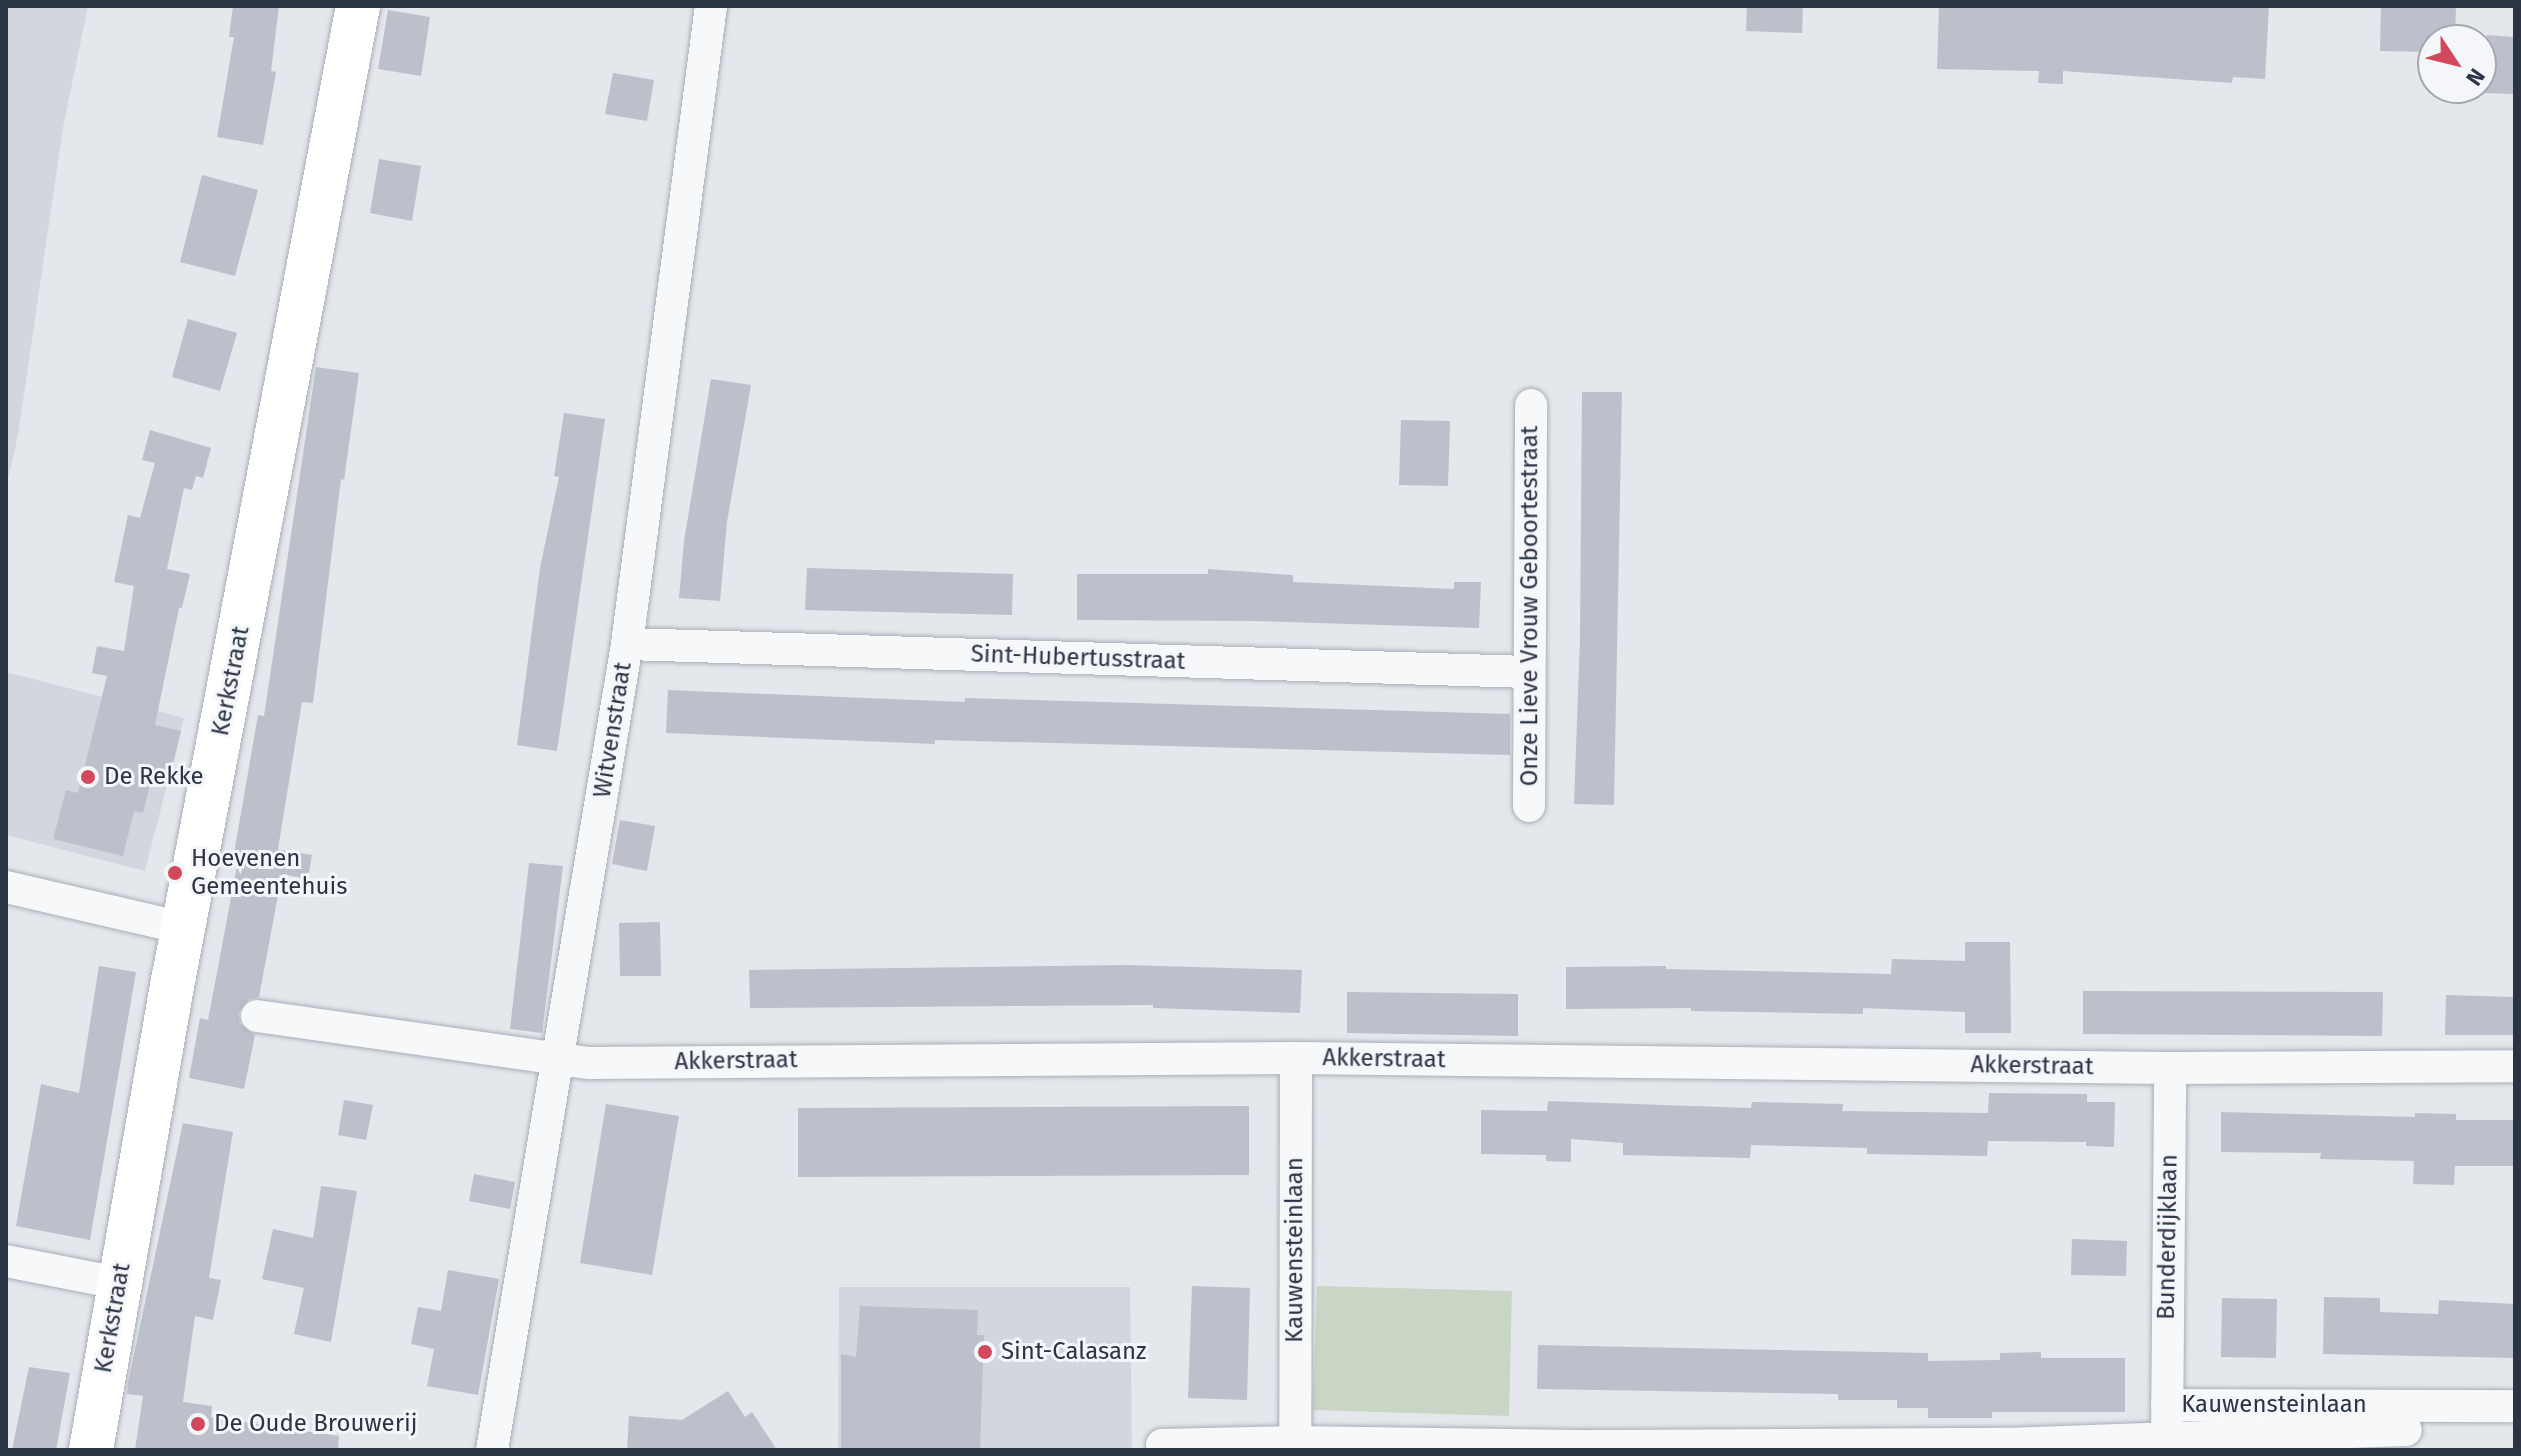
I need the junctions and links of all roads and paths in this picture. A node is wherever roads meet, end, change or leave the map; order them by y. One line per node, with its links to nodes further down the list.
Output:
1 (358, 6): 8 (main road, Kerkstraat)
2 (711, 6): 4 (street, Witvenstraat)
3 (1531, 405): 5 (street, Onze Lieve Vrouw Geboortestraat)
4 (627, 644): 5 (street, Sint-Hubertusstraat); 11 (street, Witvenstraat)
5 (1529, 672): 6 (street, Onze Lieve Vrouw Geboortestraat)
6 (1529, 806)
7 (6, 887): 8 (street)
8 (183, 928): 15 (main road, Kerkstraat)
9 (257, 1016): 11 (street, Akkerstraat)
10 (1296, 1058): 11 (street, Akkerstraat); 13 (street, Akkerstraat); 20 (street, Kauwensteinlaan)
11 (559, 1060): 23 (street, Witvenstraat)
12 (2515, 1066): 13 (street, Akkerstraat)
13 (2170, 1068): 16 (street, Bunderdijklaan)
14 (6, 1261): 15 (street)
15 (118, 1283): 22 (main road, Kerkstraat)
16 (2167, 1405): 18 (street, Kauwensteinlaan); 19 (street, Kauwensteinlaan)
17 (2515, 1406): 18 (street, Kauwensteinlaan)
18 (2408, 1428): 19 (street, Kauwensteinlaan)
19 (2167, 1438): 20 (street, Kauwensteinlaan)
20 (1295, 1442): 21 (street, Kauwensteinlaan)
21 (1162, 1445)
22 (91, 1450)
23 (492, 1450)

